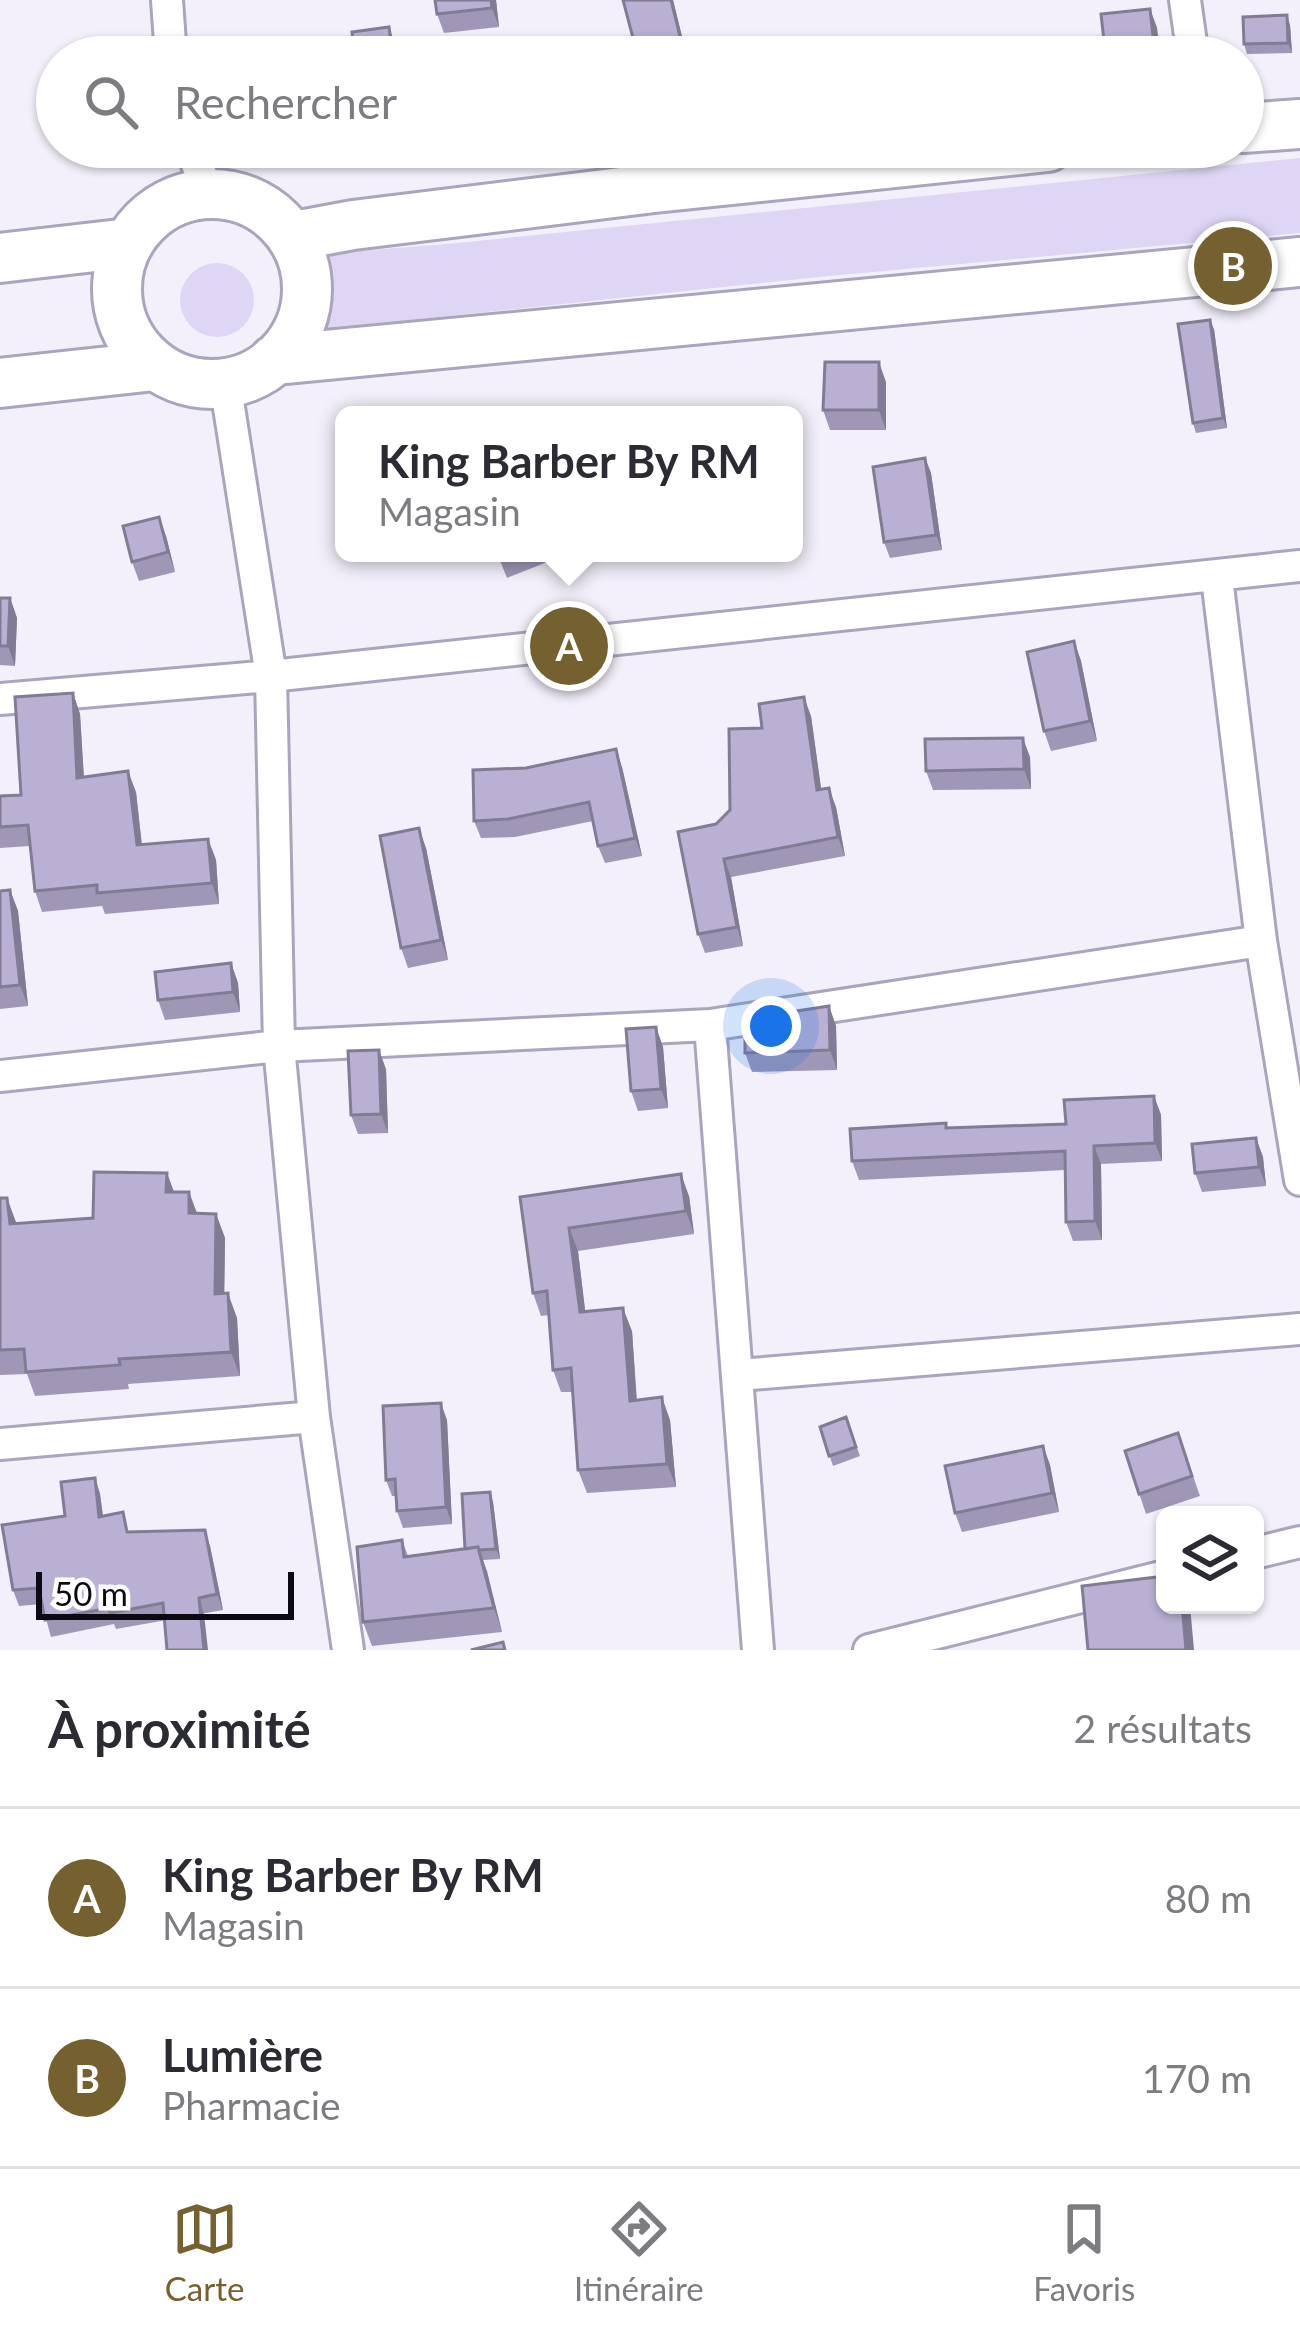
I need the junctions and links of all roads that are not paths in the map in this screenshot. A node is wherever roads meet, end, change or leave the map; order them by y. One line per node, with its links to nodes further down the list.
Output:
1 (166, 0): 3 (street)
2 (1185, 0): 4 (street)
3 (169, 36)
4 (1190, 36)
5 (1300, 124): 6 (main road)
6 (1264, 127)
7 (198, 168): 9 (street)
8 (851, 168): 10 (main road)
9 (209, 194): 10 (main road); 11 (main road)
10 (294, 236): 14 (main road)
11 (129, 243): 12 (main road); 15 (main road)
12 (0, 258)
13 (1300, 262): 14 (main road)
14 (274, 360): 16 (main road)
15 (155, 365): 16 (main road); 17 (main road)
16 (225, 382): 20 (street)
17 (0, 383)
18 (1300, 566): 19 (street)
19 (1217, 578): 20 (street); 22 (street)
20 (271, 676): 21 (street); 24 (street)
21 (0, 699)
22 (1261, 941): 23 (street); 26 (street)
23 (710, 1025): 24 (street); 28 (street)
24 (279, 1046): 25 (street); 29 (street)
25 (0, 1076)
26 (1300, 1180)
27 (1300, 1329): 28 (street)
28 (739, 1375): 35 (street)
29 (314, 1417): 30 (street); 34 (street)
30 (0, 1444)
31 (1300, 1542): 32 (street)
32 (1264, 1551)
33 (1156, 1578): 36 (street)
34 (348, 1650)
35 (758, 1650)
36 (869, 1650)

